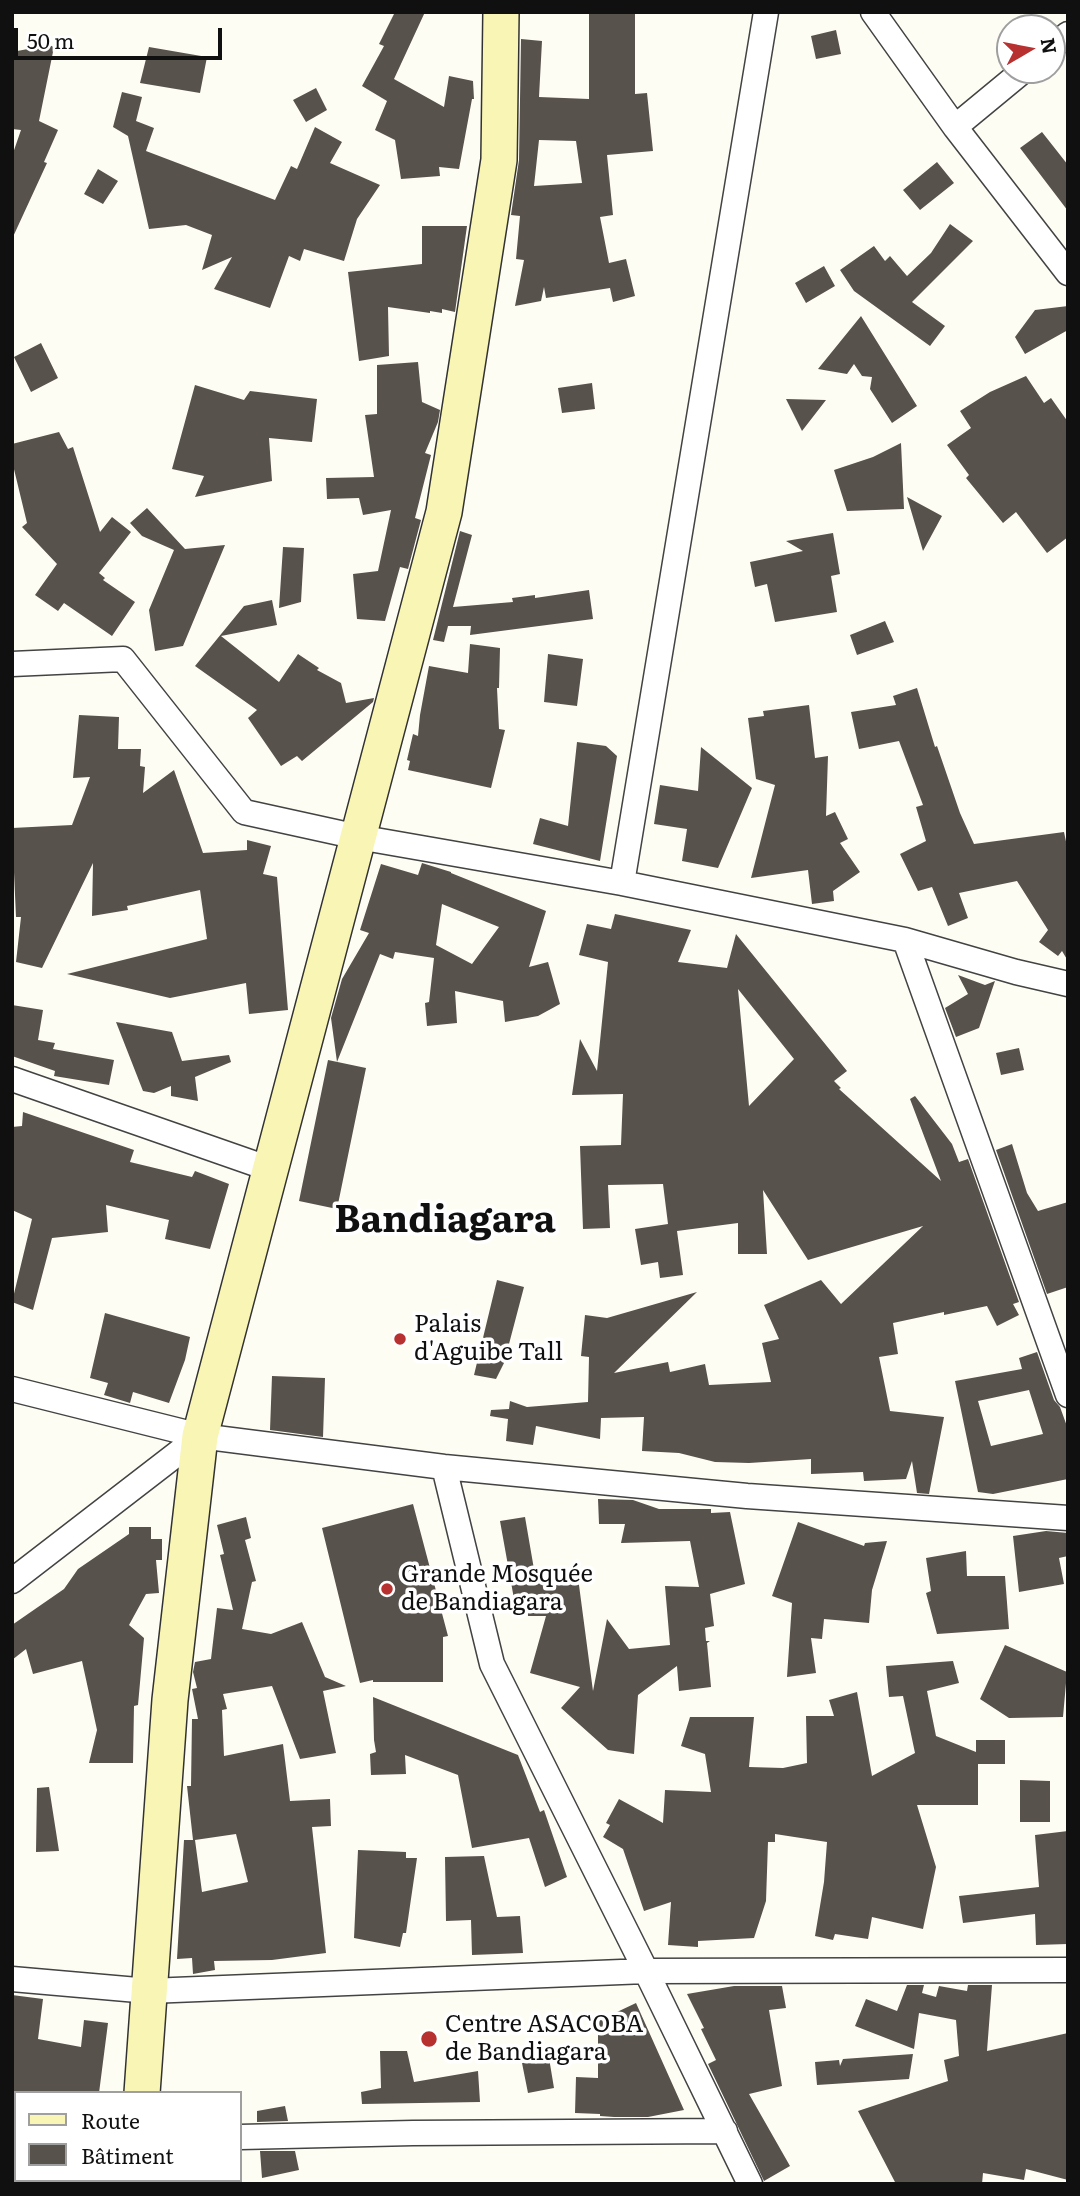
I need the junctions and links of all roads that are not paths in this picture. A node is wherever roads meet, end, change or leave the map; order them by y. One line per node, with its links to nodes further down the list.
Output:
1 (501, 12): 8 (main road)
2 (766, 12): 9 (street)
3 (873, 12): 5 (street)
4 (1007, 84): 5 (street)
5 (955, 127): 6 (street)
6 (1068, 273)
7 (12, 664): 8 (street)
8 (358, 837): 9 (street); 13 (main road)
9 (622, 883): 10 (street)
10 (905, 940): 11 (street); 15 (street)
11 (1068, 984)
12 (12, 1079): 13 (street)
13 (270, 1169): 16 (main road)
14 (12, 1389): 16 (street)
15 (1068, 1395)
16 (200, 1436): 17 (street); 19 (street); 23 (main road)
17 (444, 1467): 18 (street); 21 (street)
18 (1068, 1518)
19 (12, 1581)
20 (1068, 1970): 21 (street)
21 (646, 1971): 23 (street); 25 (street)
22 (12, 1979): 23 (street)
23 (149, 1991): 24 (main road)
24 (142, 2091)
25 (725, 2131): 26 (street); 27 (street)
26 (242, 2137)
27 (750, 2184)

